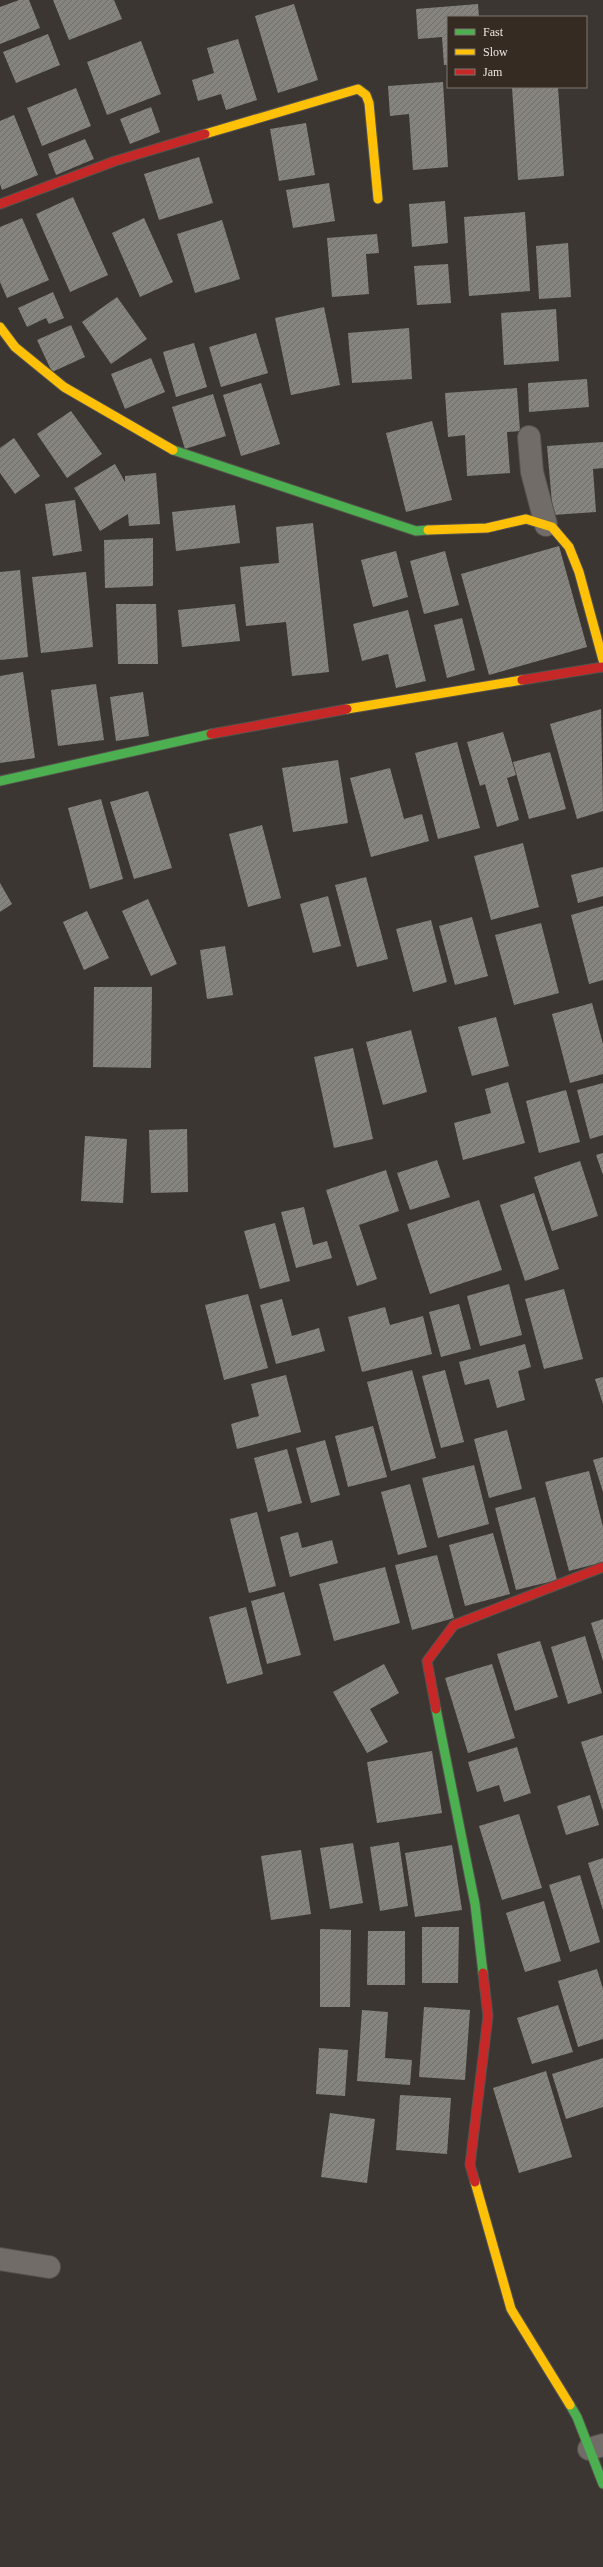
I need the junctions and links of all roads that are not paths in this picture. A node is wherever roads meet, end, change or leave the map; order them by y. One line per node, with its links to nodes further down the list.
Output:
1 (378, 199): 2 (street)
2 (0, 204)
3 (0, 327): 5 (street)
4 (529, 437): 5 (street)
5 (546, 525): 6 (street)
6 (603, 660)
7 (603, 667): 8 (street)
8 (0, 781)
9 (603, 1568): 12 (street)
10 (0, 2259): 11 (street)
11 (49, 2267)
12 (596, 2447): 13 (street)
13 (603, 2484)

